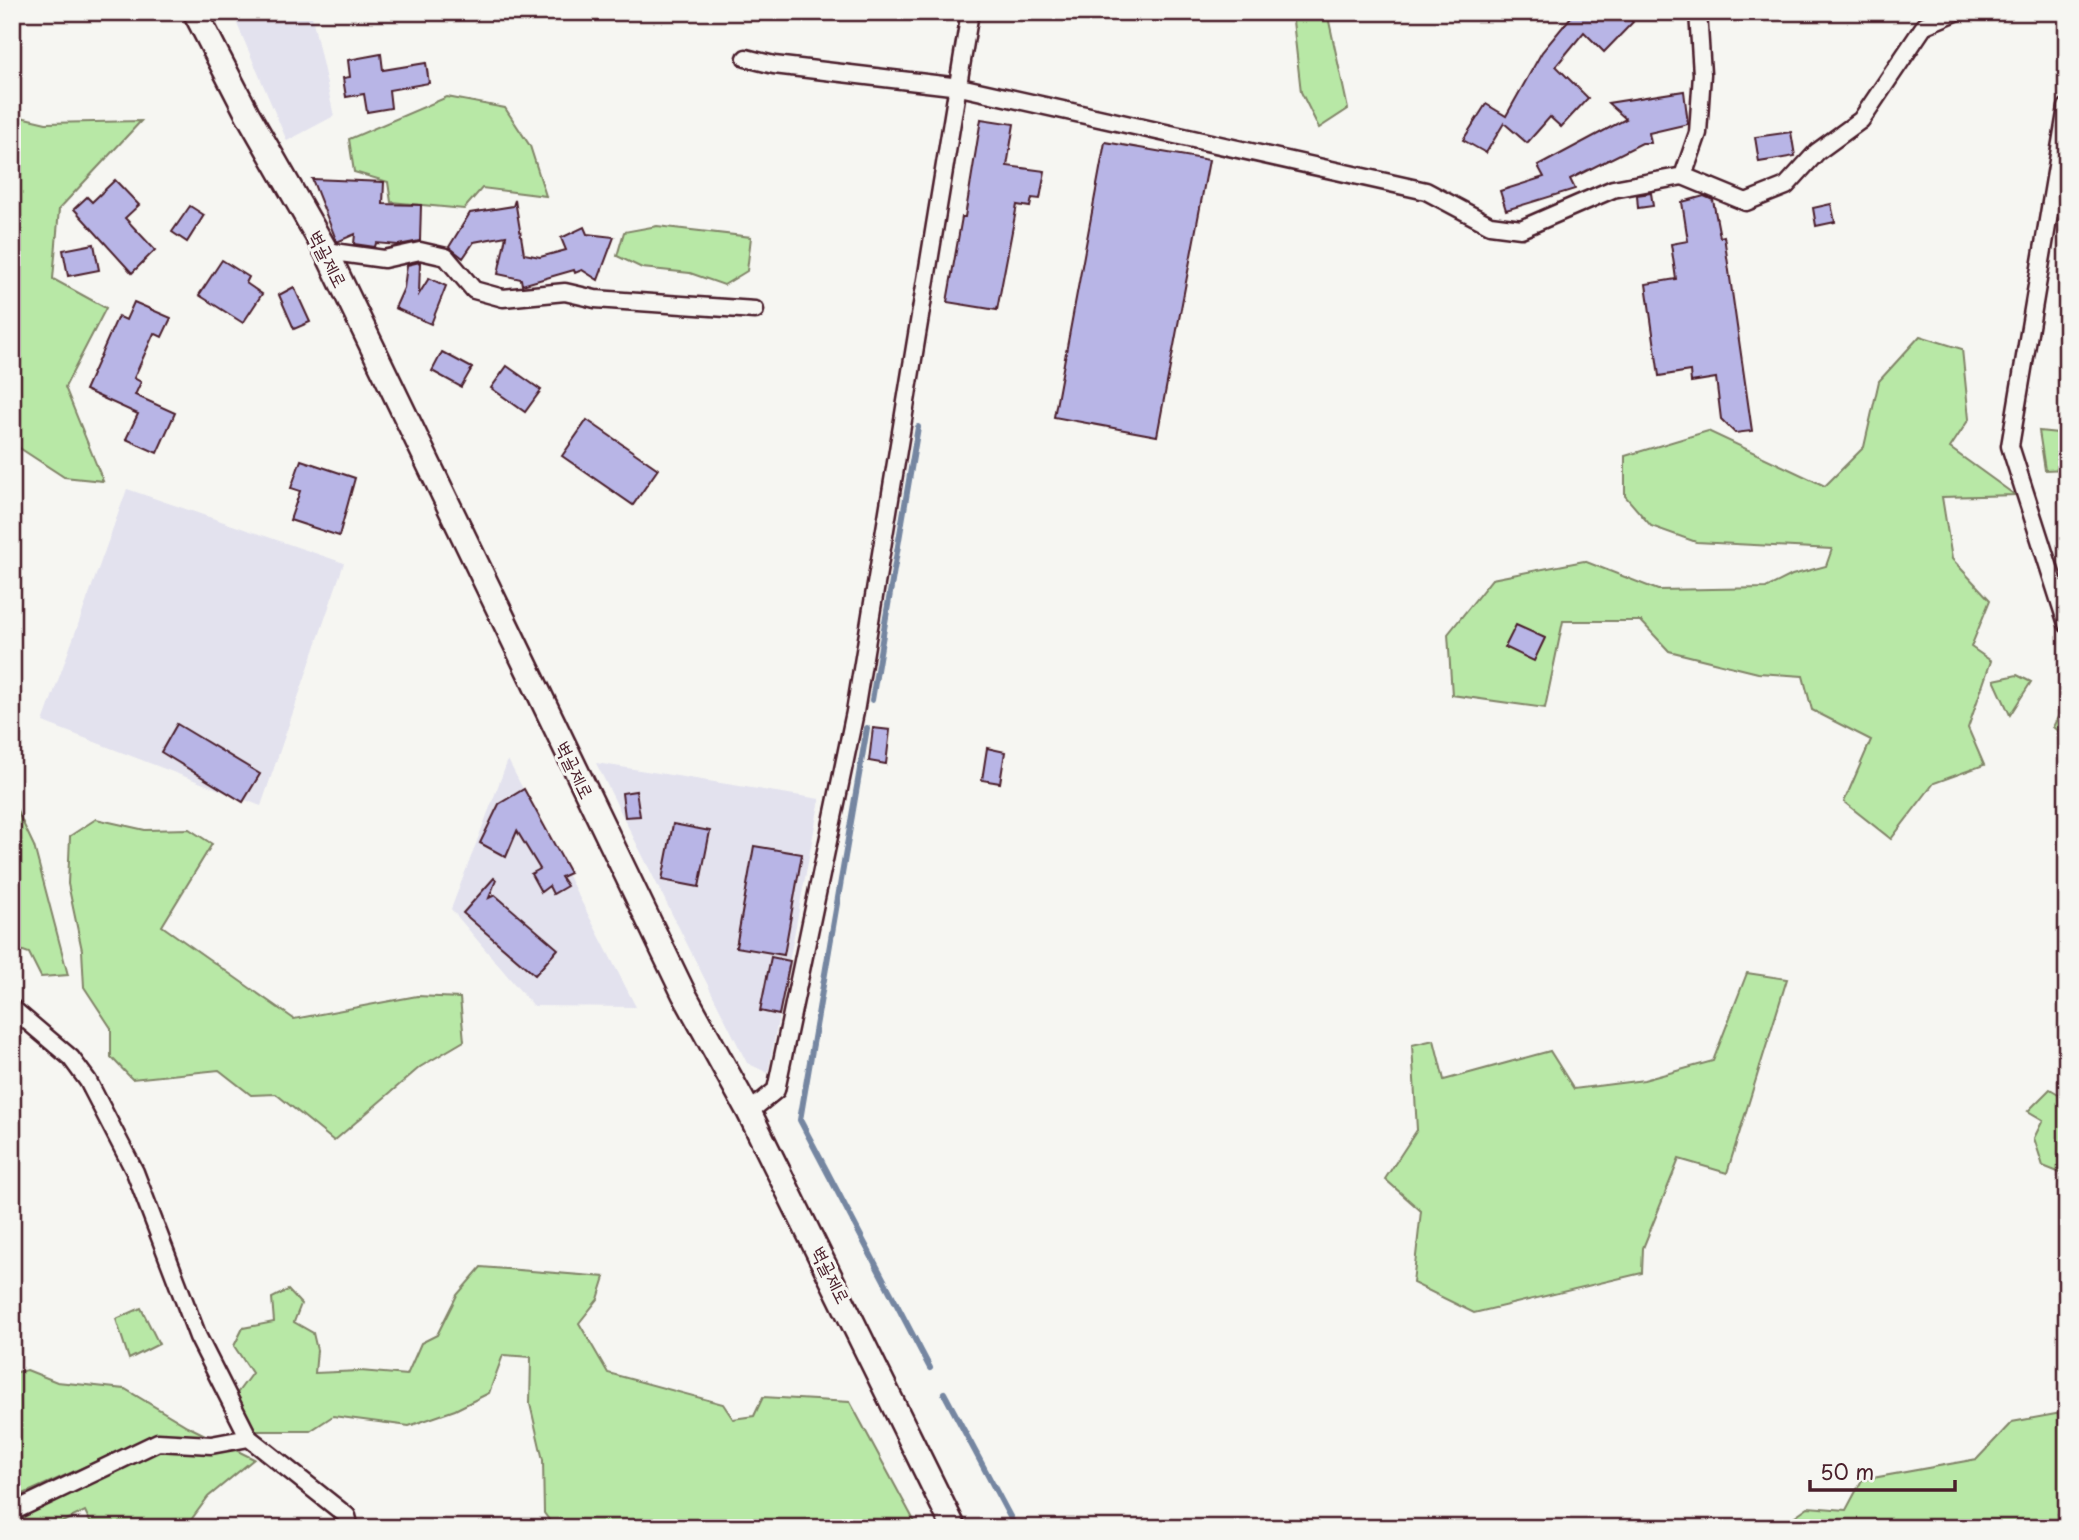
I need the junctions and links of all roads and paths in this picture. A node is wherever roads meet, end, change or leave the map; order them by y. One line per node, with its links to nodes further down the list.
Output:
1 (195, 12): 9 (street, 벽골제로)
2 (970, 12): 6 (street)
3 (1698, 12): 8 (street)
4 (1956, 12): 8 (street)
5 (746, 58): 6 (street)
6 (960, 87): 8 (street); 13 (street)
7 (2067, 107): 11 (street)
8 (1683, 176)
9 (326, 251): 10 (street); 13 (street, 벽골제로)
10 (755, 310)
11 (2067, 624)
12 (12, 1008): 14 (street)
13 (749, 1112): 17 (street, 벽골제로)
14 (249, 1438): 15 (street); 16 (street)
15 (12, 1512)
16 (350, 1528)
17 (954, 1528)

